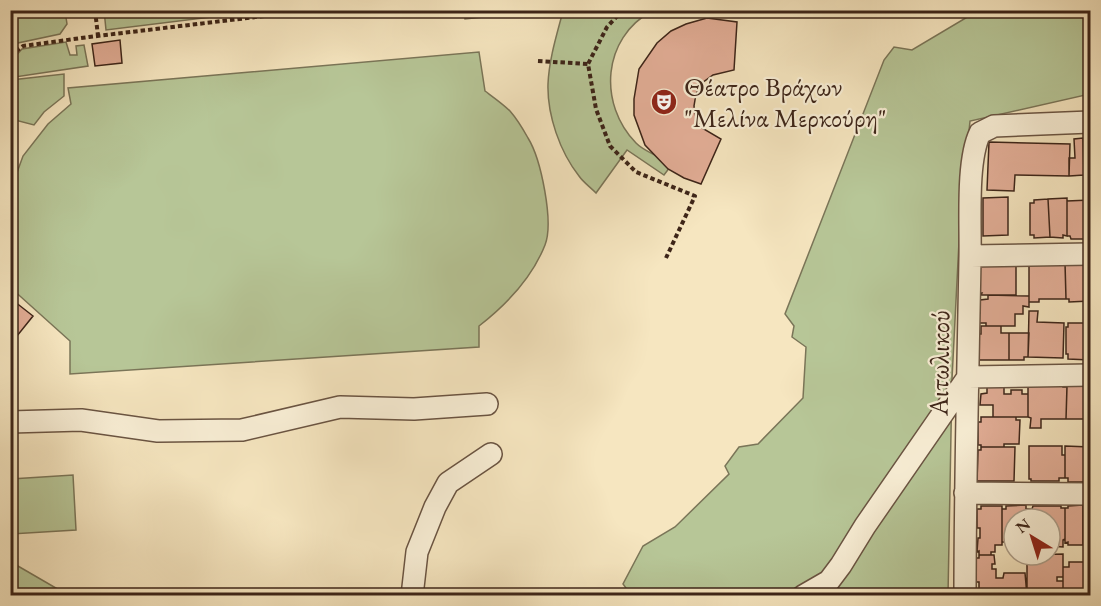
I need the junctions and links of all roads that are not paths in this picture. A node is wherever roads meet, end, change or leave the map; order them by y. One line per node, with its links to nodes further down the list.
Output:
1 (1090, 122): 3 (street, Αιτωλικού)
2 (1090, 254): 3 (street)
3 (970, 256): 5 (street, Αιτωλικού)
4 (1090, 375): 5 (street)
5 (968, 377): 9 (street, Αιτωλικού); 11 (street)
6 (487, 404): 7 (street)
7 (10, 422)
8 (490, 454): 12 (street)
9 (965, 493): 10 (street); 13 (street, Αιτωλικού)
10 (1090, 494)
11 (808, 593)
12 (412, 596)
13 (965, 596)

